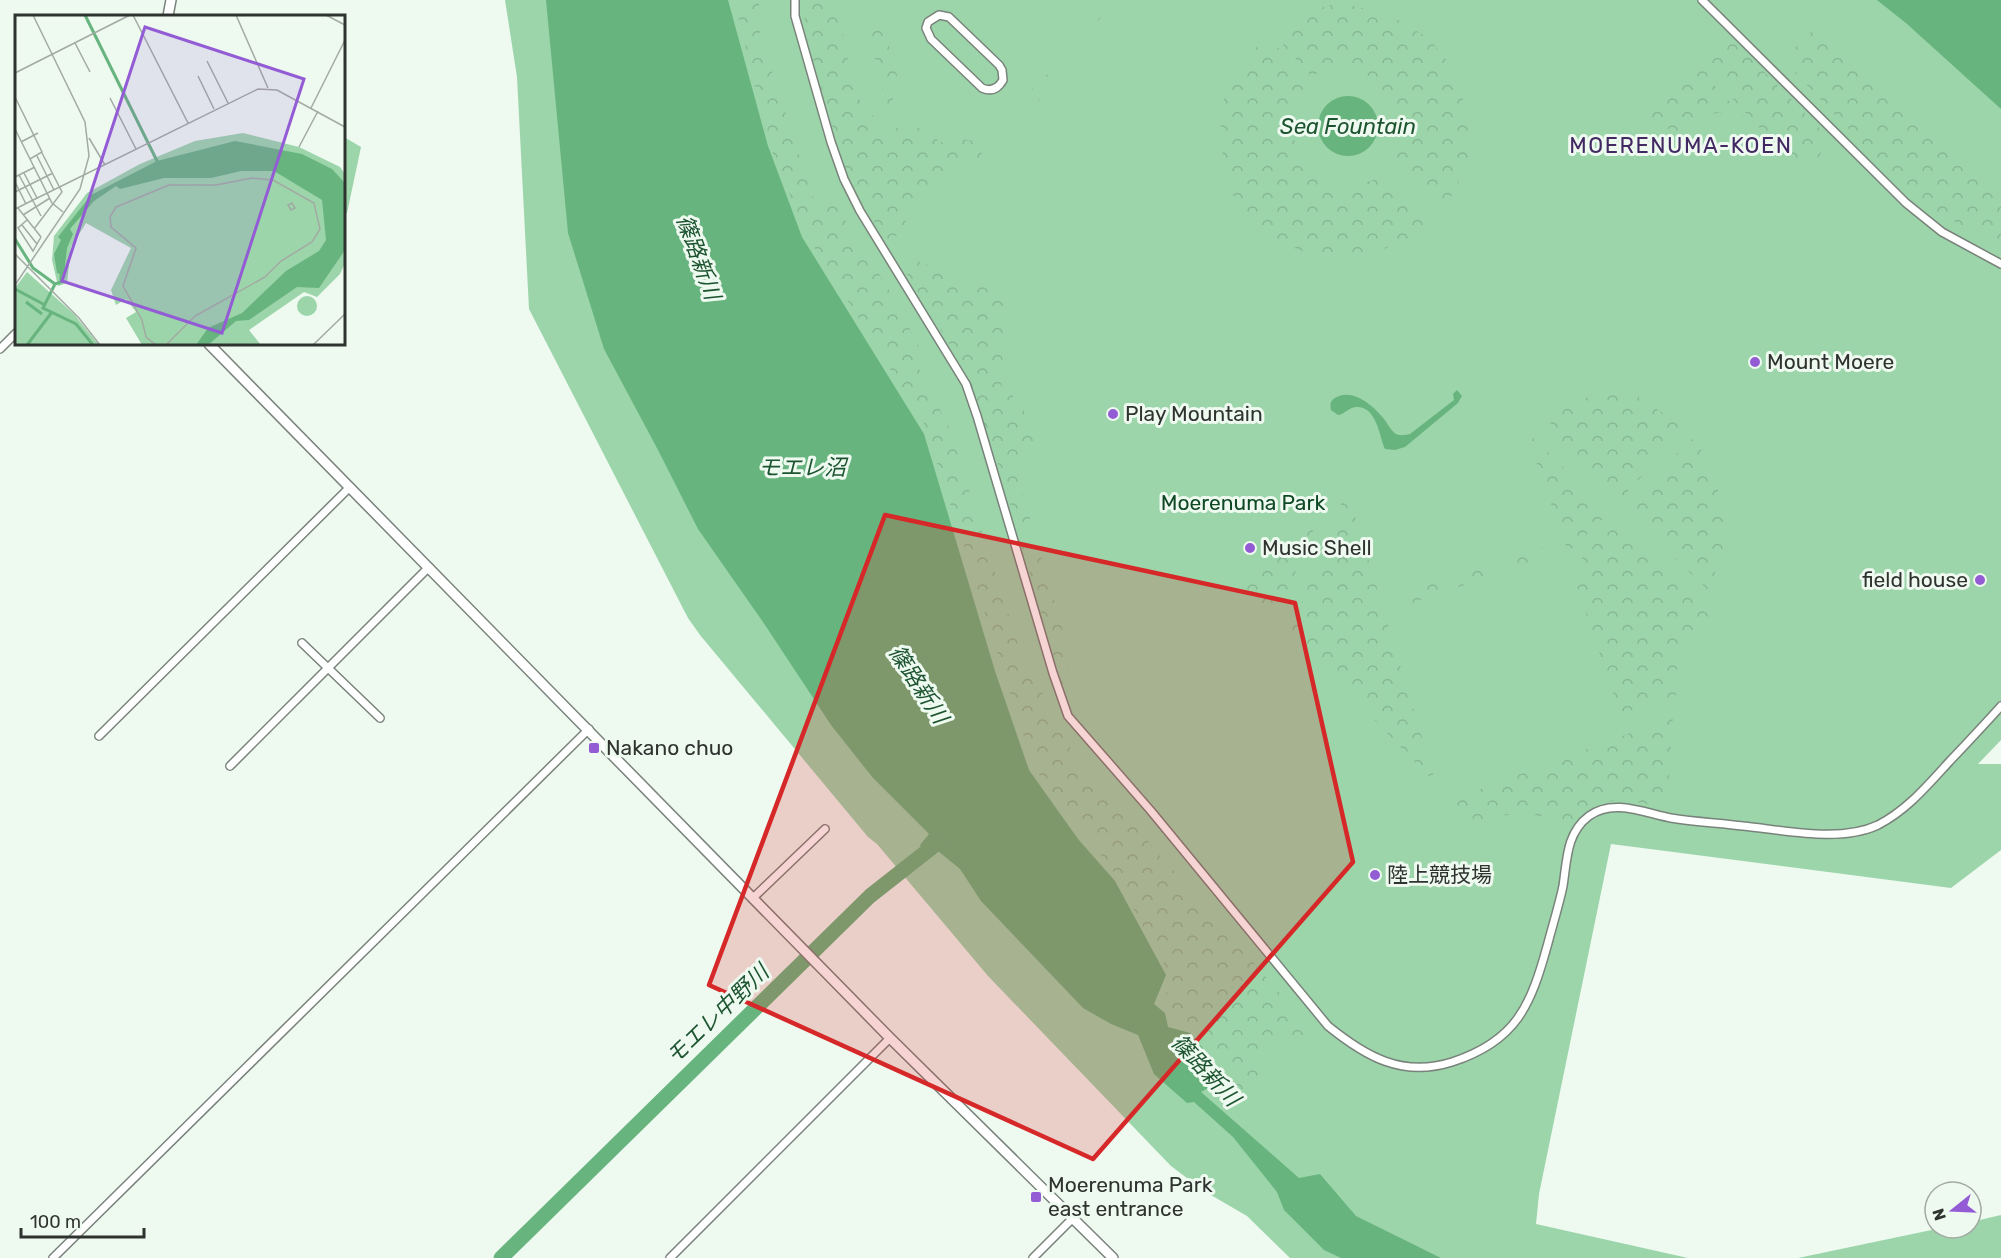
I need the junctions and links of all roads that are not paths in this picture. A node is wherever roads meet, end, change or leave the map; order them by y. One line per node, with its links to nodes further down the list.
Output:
1 (171, 0): 4 (street)
2 (795, 0): 14 (street)
3 (1702, 0): 6 (street)
4 (168, 15)
5 (999, 65): 5 (street)
6 (2001, 264)
7 (15, 334): 9 (street)
8 (210, 345): 10 (street)
9 (0, 349)
10 (350, 487): 11 (street); 17 (street)
11 (429, 567): 13 (street); 16 (street)
12 (302, 643): 13 (street)
13 (328, 668): 15 (street); 18 (street)
14 (2001, 706)
15 (380, 718)
16 (589, 729): 20 (street); 23 (street)
17 (99, 736)
18 (230, 766)
19 (825, 829): 20 (street)
20 (753, 898): 21 (street)
21 (890, 1038): 22 (street); 24 (street)
22 (1073, 1218): 25 (street); 26 (street)
23 (52, 1258)
24 (670, 1258)
25 (1033, 1258)
26 (1113, 1258)

